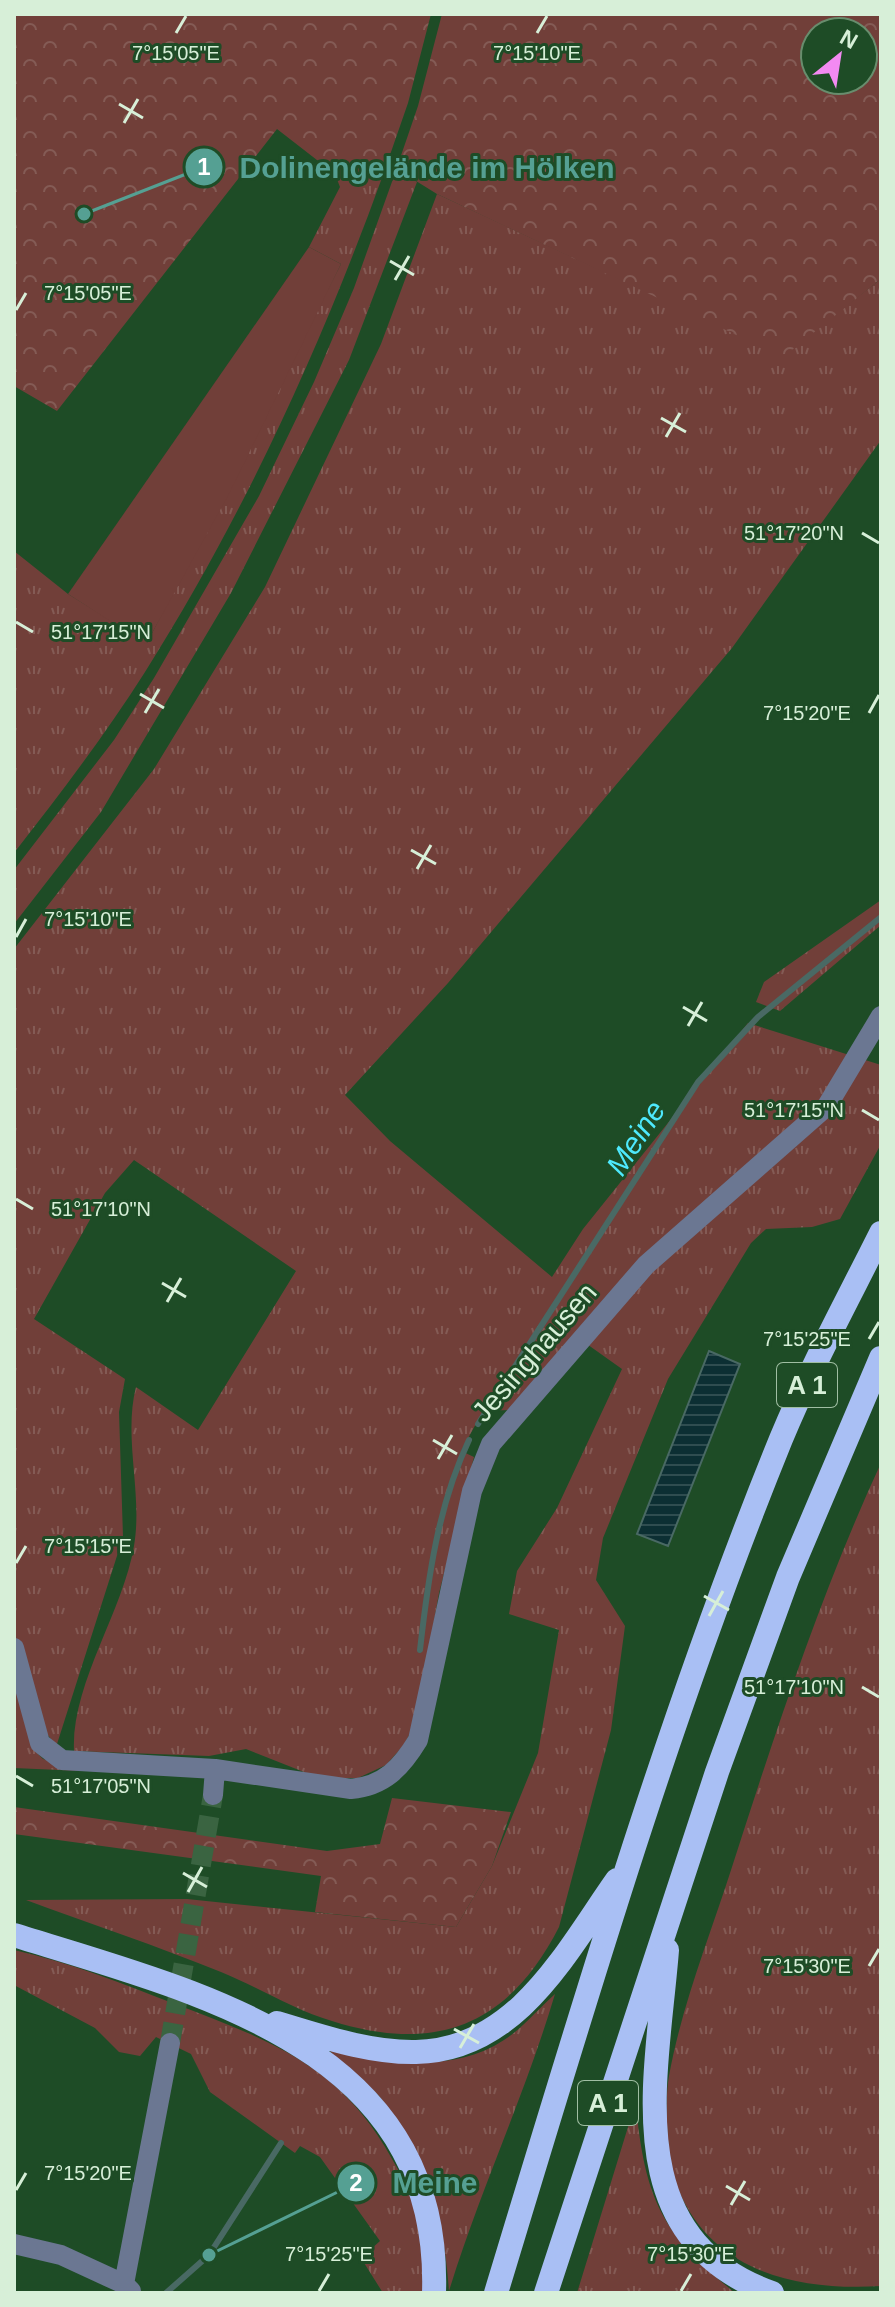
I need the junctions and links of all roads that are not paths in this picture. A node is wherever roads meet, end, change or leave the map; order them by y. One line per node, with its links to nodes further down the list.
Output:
1 (881, 1016): 5 (street, Jesinghausen)
2 (881, 1233): 7 (highway, A 1)
3 (881, 1358): 8 (highway, A 1)
4 (14, 1648): 5 (street, Jesinghausen)
5 (215, 1769): 6 (street)
6 (213, 1795)
7 (631, 1862): 10 (highway); 15 (highway, A 1)
8 (669, 1912): 16 (highway, A 1); 17 (highway)
9 (14, 1935): 10 (highway)
10 (221, 2006): 14 (highway)
11 (170, 2043): 13 (street)
12 (14, 2244): 13 (street)
13 (129, 2288)
14 (434, 2293)
15 (496, 2293)
16 (546, 2293)
17 (772, 2293)

